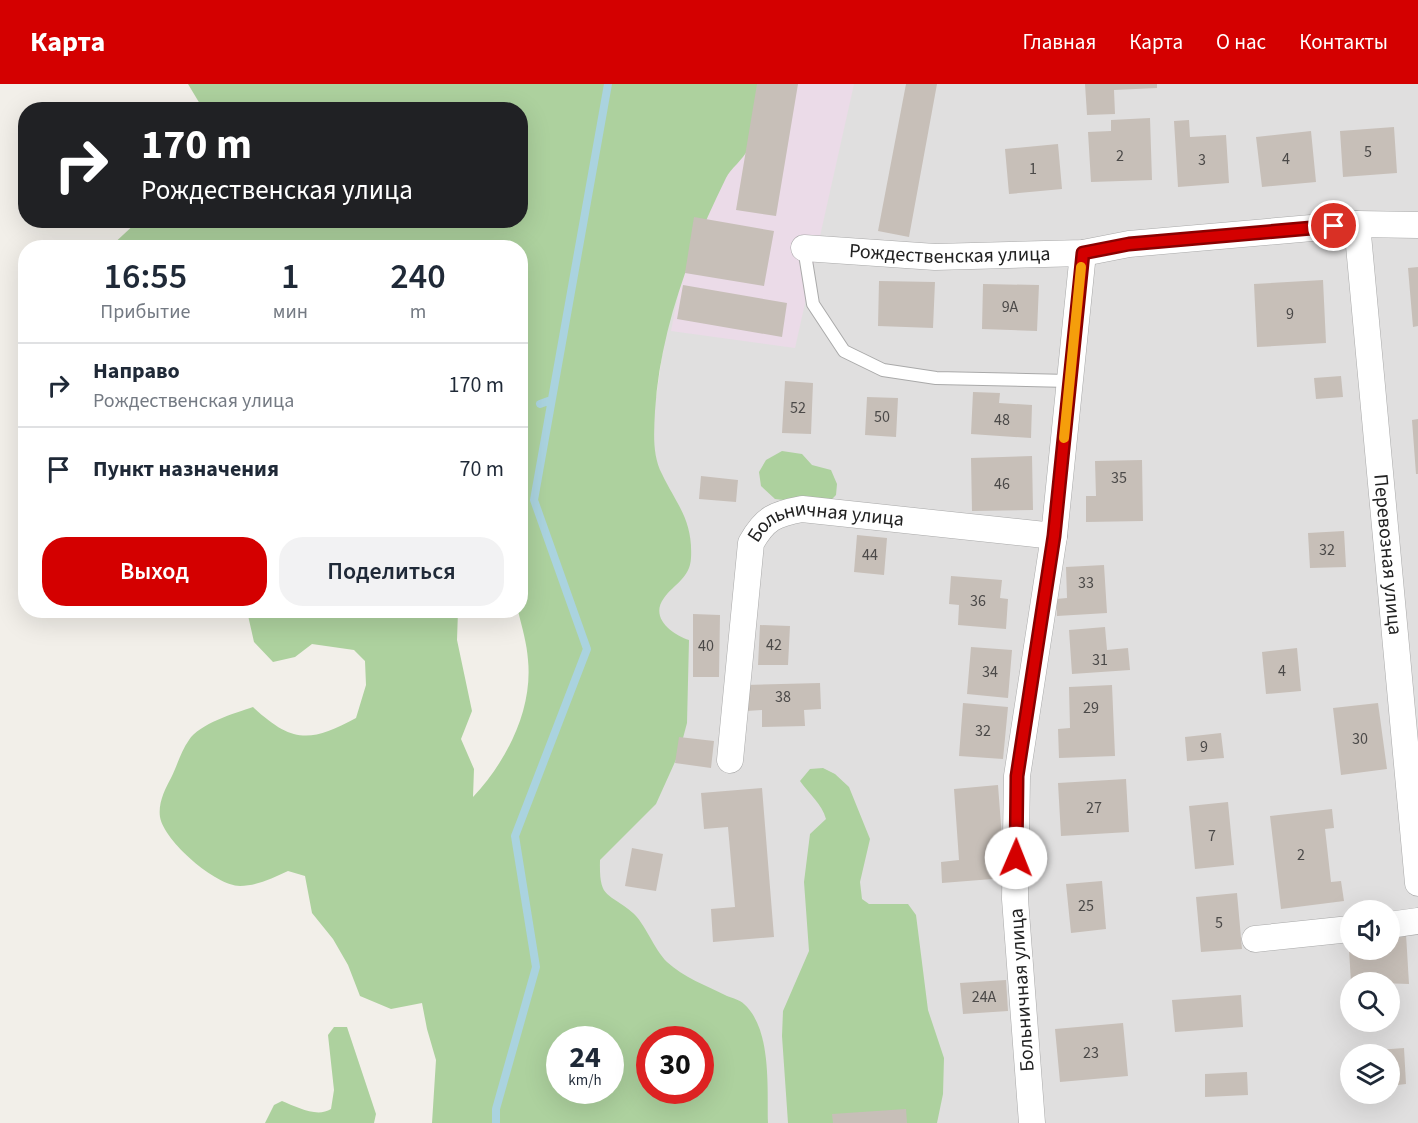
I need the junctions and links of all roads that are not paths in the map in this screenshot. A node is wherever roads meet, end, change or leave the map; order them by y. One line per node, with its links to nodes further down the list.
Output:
1 (1357, 224): 2 (street, Рождественская улица); 4 (street, Рождественская улица); 8 (street, Перевозная улица)
2 (1418, 225)
3 (804, 248): 4 (street, Рождественская улица); 5 (lane)
4 (1083, 253): 5 (street, Больничная улица)
5 (1069, 381): 6 (street, Больничная улица)
6 (1054, 536): 7 (street, Больничная улица); 13 (street, Больничная улица)
7 (730, 760)
8 (1418, 883)
9 (1418, 921): 10 (street)
10 (1400, 923)
11 (1340, 930): 12 (street)
12 (1255, 939)
13 (1032, 1123)

